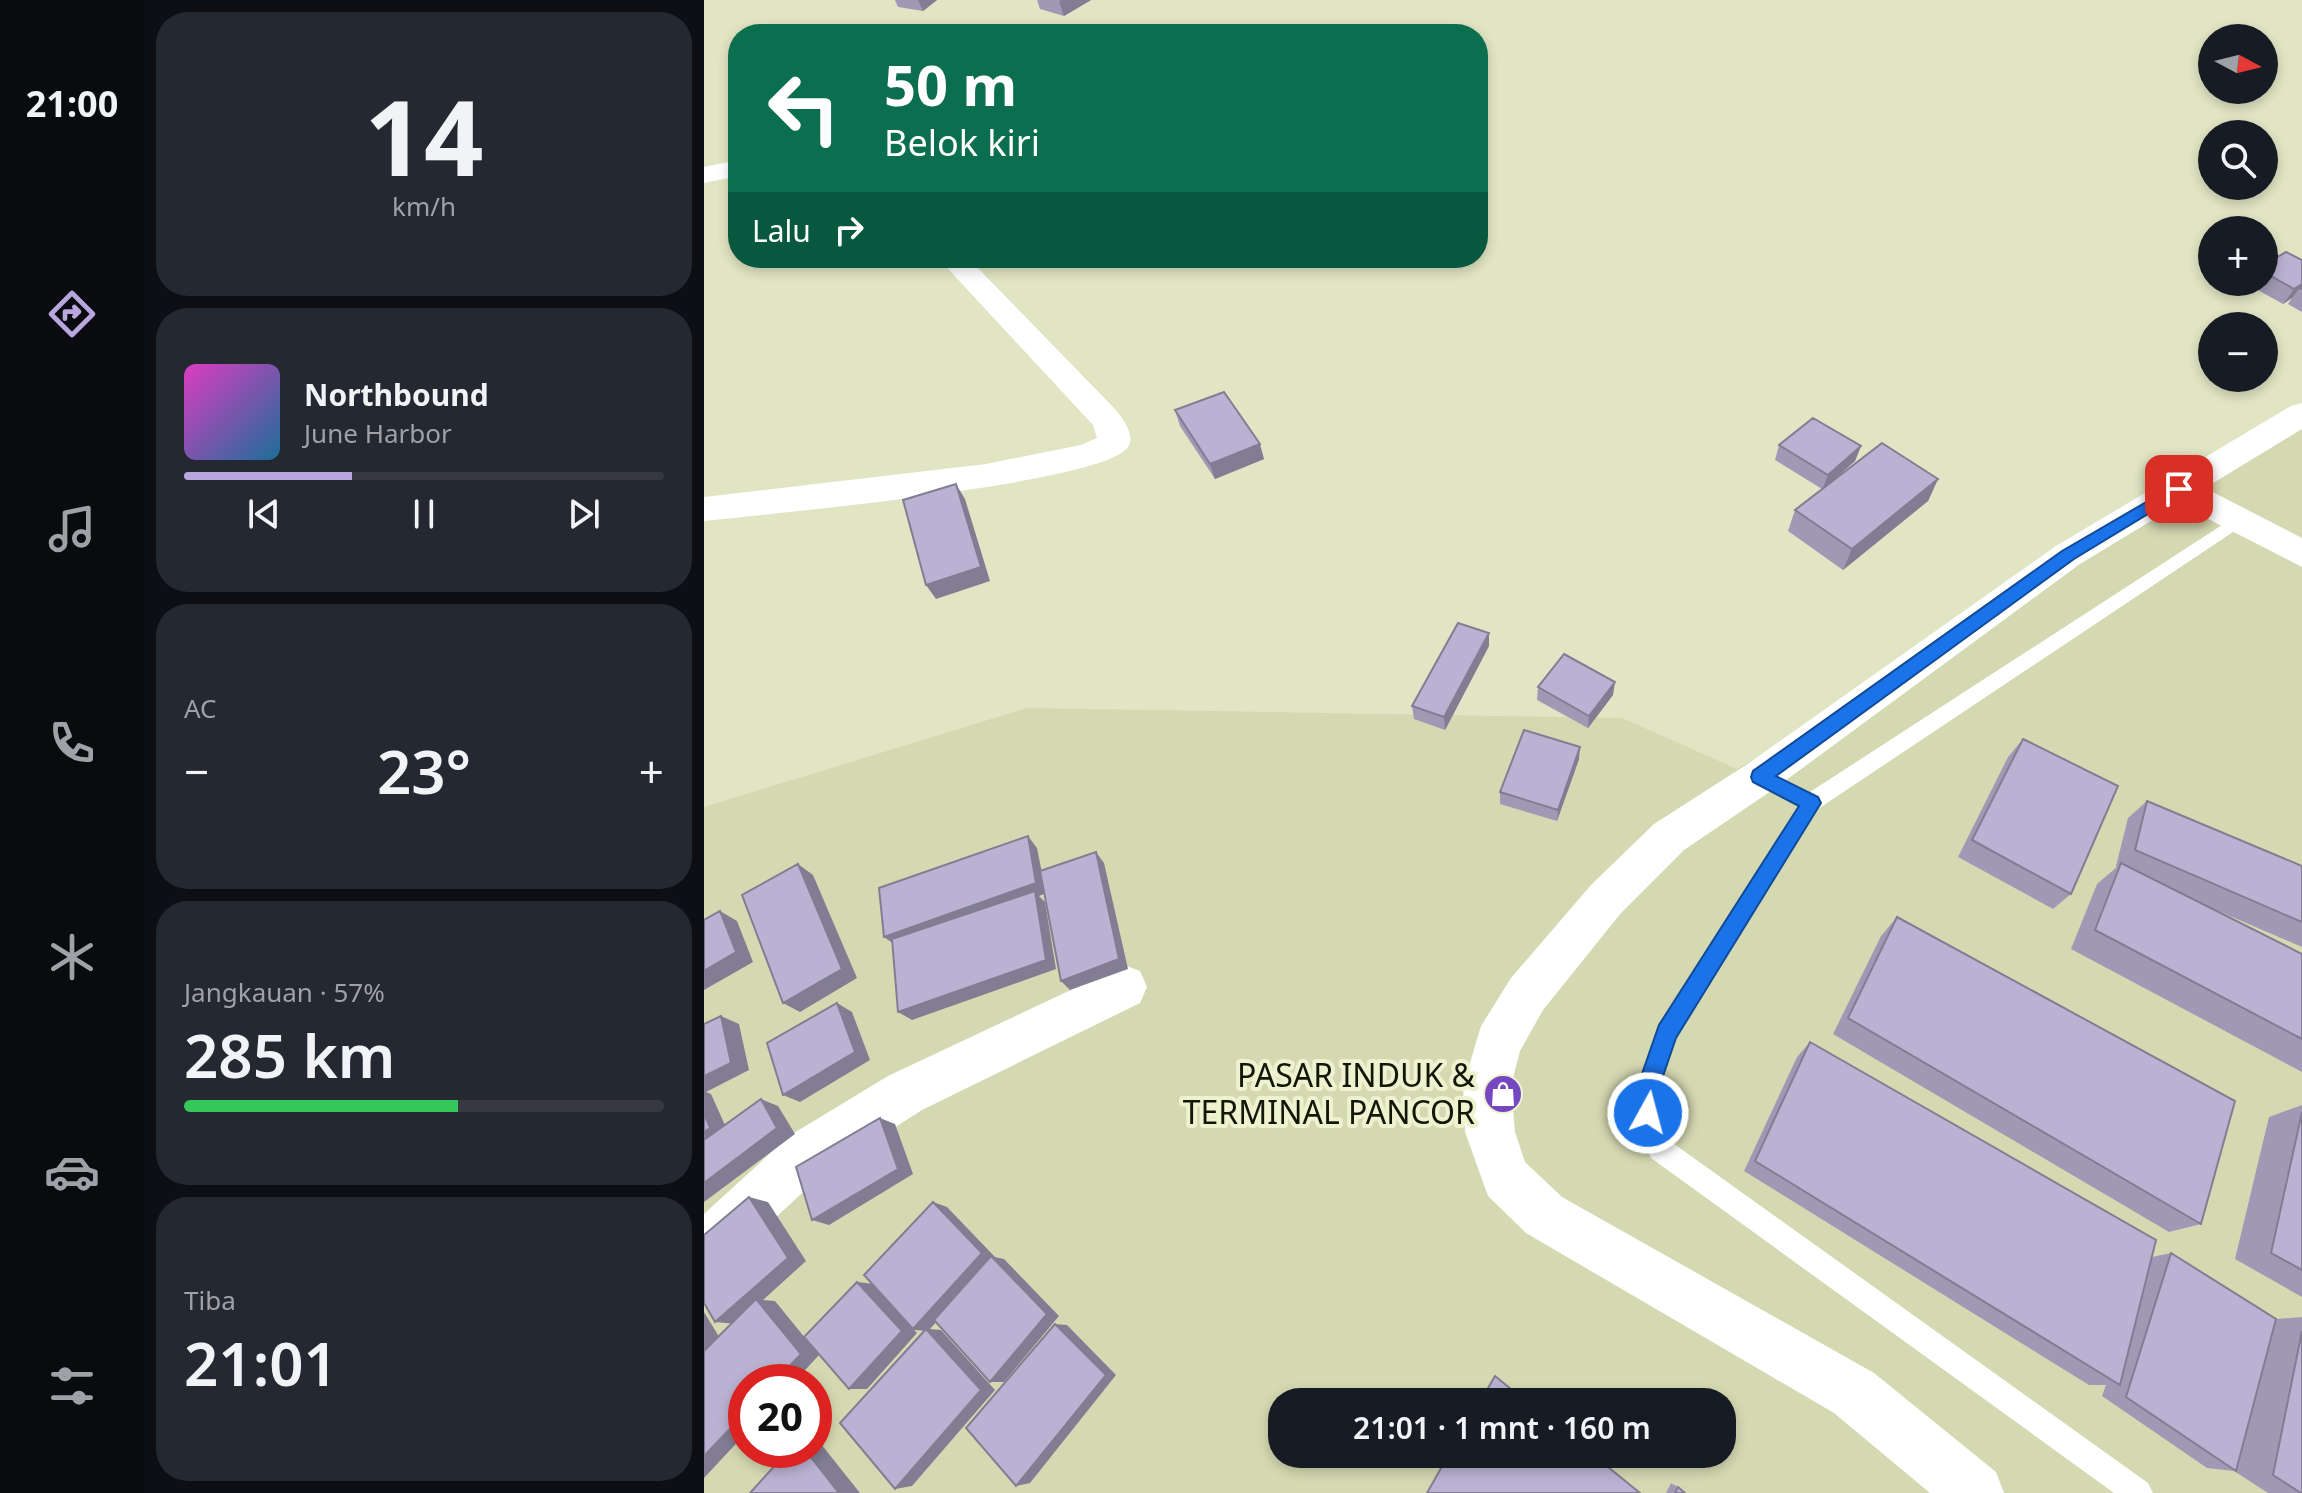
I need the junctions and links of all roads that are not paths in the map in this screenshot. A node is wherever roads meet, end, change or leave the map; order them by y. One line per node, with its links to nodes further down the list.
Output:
1 (728, 170): 2 (street)
2 (704, 175)
3 (962, 268): 6 (street)
4 (2302, 414): 5 (street)
5 (2179, 489): 7 (street); 9 (street)
6 (704, 509)
7 (2239, 520): 8 (street); 10 (lane)
8 (2302, 554)
9 (1760, 777): 10 (lane); 13 (street)
10 (1811, 803): 14 (lane)
11 (1124, 987): 12 (street)
12 (704, 1249)
13 (1975, 1493)
14 (2138, 1493)

